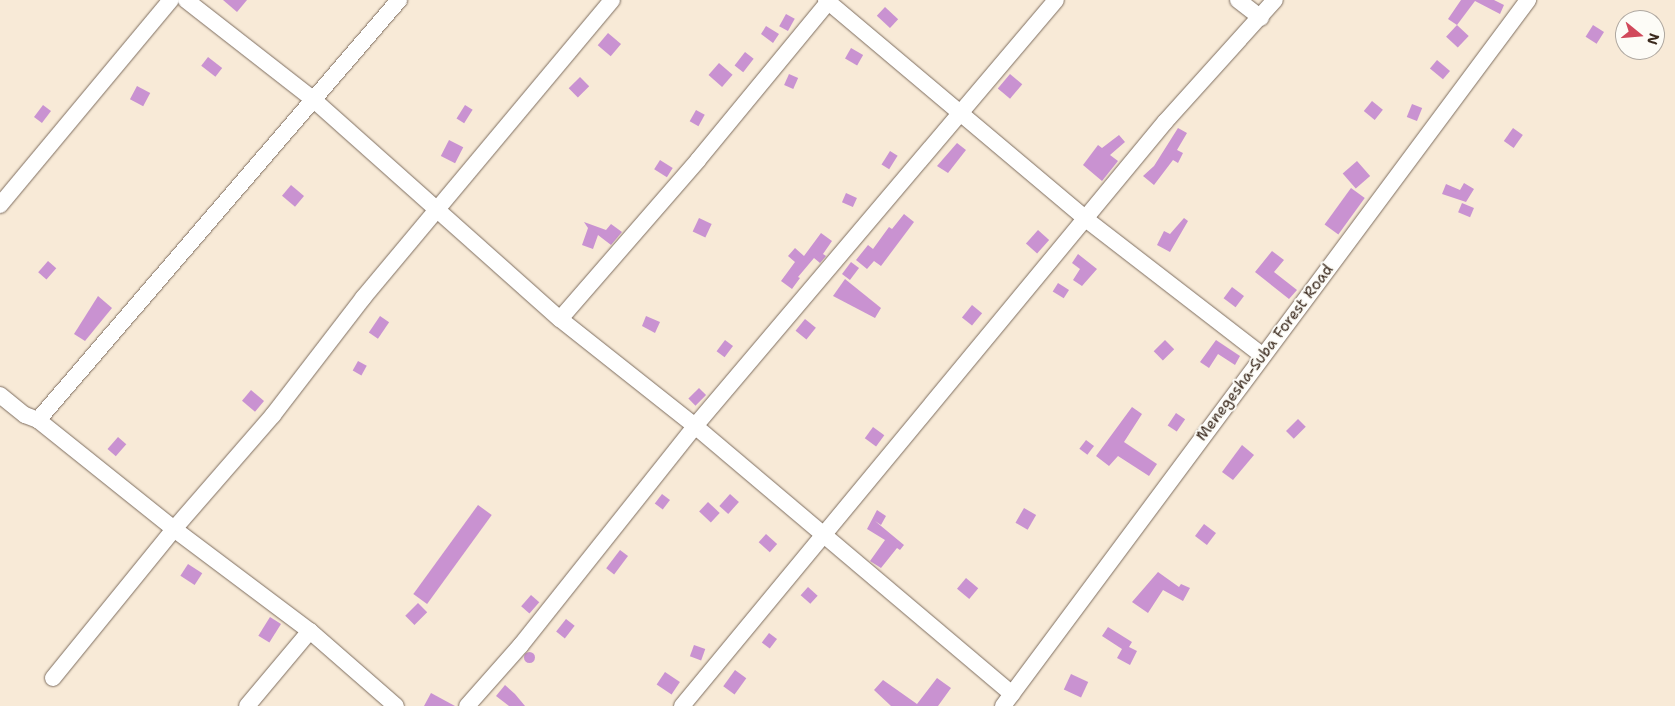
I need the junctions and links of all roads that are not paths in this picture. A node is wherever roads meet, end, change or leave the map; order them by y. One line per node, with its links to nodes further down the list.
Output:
1 (171, 0): 13 (street)
2 (186, 0): 11 (street)
3 (399, 0): 11 (street)
4 (612, 0): 14 (street)
5 (1056, 0): 12 (street)
6 (1238, 0): 10 (street)
7 (1275, 0): 10 (street)
8 (1528, 0): 17 (street, Menegesha-Suba Forest Road)
9 (828, 1): 12 (street); 16 (street)
10 (1261, 18): 15 (street)
11 (314, 100): 14 (street); 19 (street)
12 (958, 113): 15 (street); 20 (street)
13 (0, 205)
14 (437, 211): 16 (street); 21 (street)
15 (1087, 220): 17 (street); 22 (street)
16 (560, 319): 20 (street)
17 (1263, 356): 25 (street, Menegesha-Suba Forest Road)
18 (0, 395): 19 (street)
19 (38, 420): 21 (street)
20 (695, 426): 22 (street); 28 (street)
21 (174, 530): 23 (street); 24 (street)
22 (824, 537): 25 (street); 29 (street)
23 (310, 631): 26 (street); 27 (street)
24 (53, 678)
25 (1008, 700)
26 (247, 706)
27 (396, 706)
28 (467, 706)
29 (682, 706)

